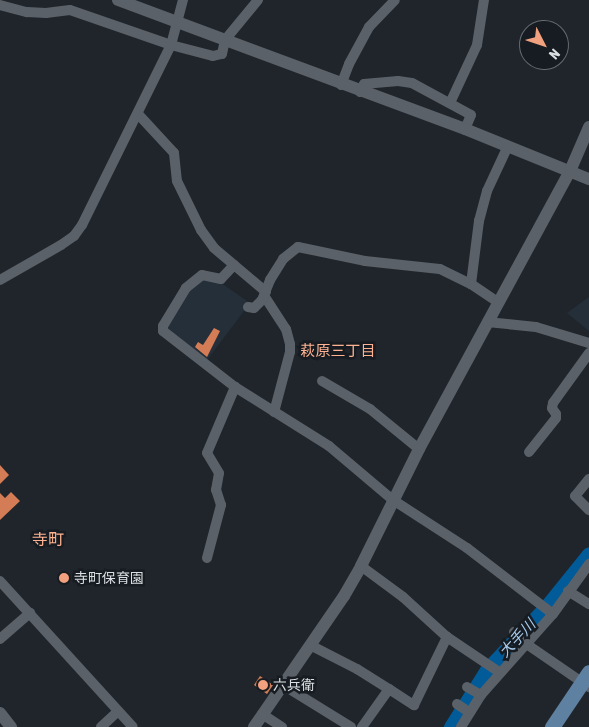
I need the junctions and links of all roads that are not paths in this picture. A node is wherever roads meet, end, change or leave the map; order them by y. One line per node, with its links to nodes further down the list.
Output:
1 (118, 0): 7 (street)
2 (183, 0): 7 (street)
3 (258, 0): 8 (street)
4 (395, 0): 10 (street)
5 (484, 0): 12 (street)
6 (0, 5): 9 (street)
7 (177, 22): 8 (street); 9 (street)
8 (225, 40): 9 (street); 10 (street)
9 (170, 45): 13 (street)
10 (341, 85): 11 (street)
11 (360, 92): 12 (street); 15 (street)
12 (450, 103): 15 (street)
13 (138, 114): 19 (street); 20 (street)
14 (589, 127): 17 (street)
15 (465, 129): 16 (street)
16 (508, 146): 17 (street); 21 (street)
17 (570, 171): 18 (street); 23 (street)
18 (589, 178)
19 (234, 265): 22 (street); 29 (street)
20 (0, 280)
21 (471, 284): 22 (street); 23 (street)
22 (265, 294): 24 (street); 30 (street)
23 (498, 302): 25 (street)
24 (248, 307)
25 (487, 322): 26 (street); 31 (street)
26 (589, 343)
27 (589, 352): 32 (street)
28 (322, 381): 31 (street)
29 (235, 387): 30 (street); 36 (street)
30 (274, 412): 34 (street)
31 (419, 449): 34 (street)
32 (529, 452)
33 (589, 480): 35 (street)
34 (393, 500): 38 (street); 43 (street)
35 (589, 510)
36 (207, 558)
37 (589, 564): 40 (street)
38 (361, 566): 44 (street); 47 (street)
39 (0, 582): 42 (street)
40 (568, 592): 41 (street); 43 (street)
41 (589, 604)
42 (30, 613): 46 (street); 54 (street)
43 (552, 613): 45 (street)
44 (447, 637): 48 (street); 52 (street)
45 (519, 638): 48 (street); 49 (street)
46 (0, 639)
47 (310, 645): 50 (street); 52 (street)
48 (497, 671): 53 (street)
49 (587, 680): 65 (main road)
50 (283, 685): 56 (street); 62 (street)
51 (468, 687): 53 (street)
52 (389, 689): 63 (street)
53 (480, 694): 64 (street)
54 (118, 711): 58 (street); 59 (street)
55 (0, 714): 57 (street)
56 (262, 714): 60 (street); 61 (street)
57 (11, 727)
58 (100, 727)
59 (133, 727)
60 (254, 727)
61 (282, 727)
62 (351, 727)
63 (362, 727)
64 (461, 727)
65 (552, 727)

